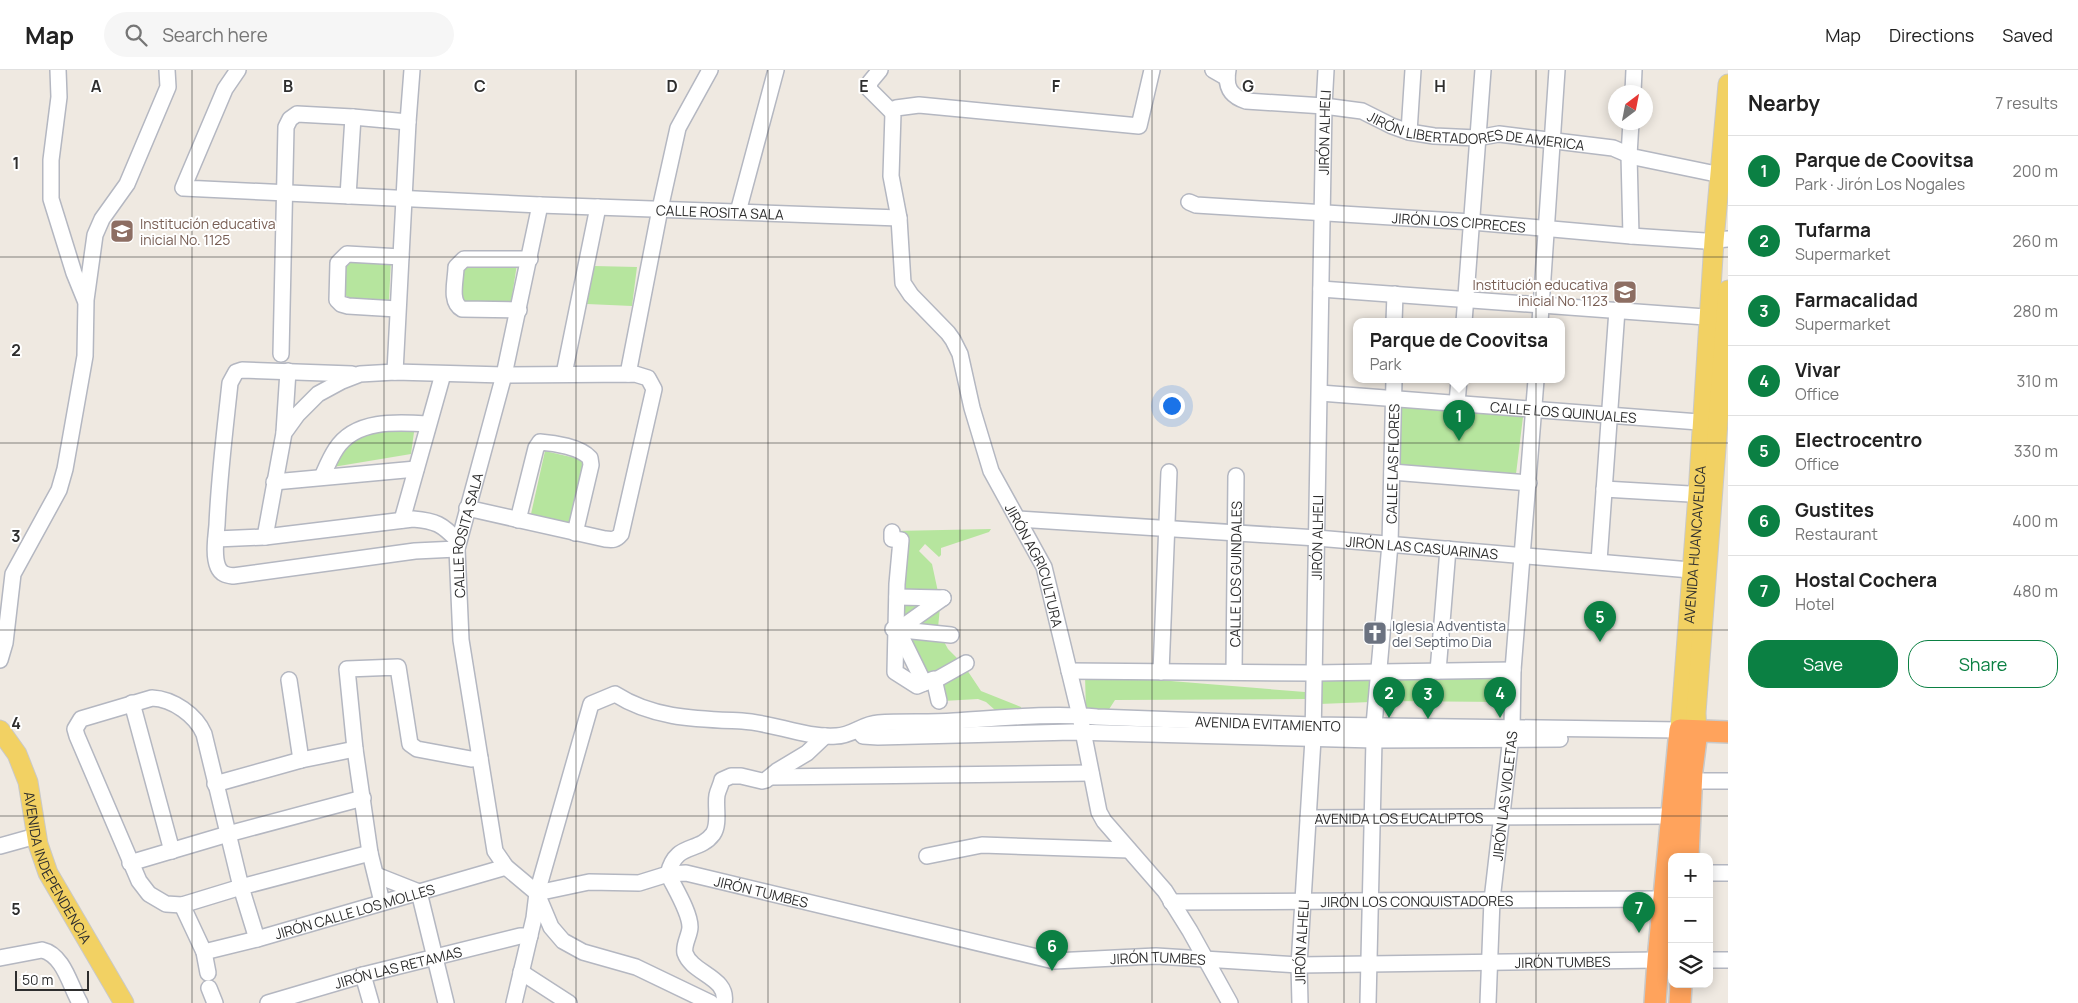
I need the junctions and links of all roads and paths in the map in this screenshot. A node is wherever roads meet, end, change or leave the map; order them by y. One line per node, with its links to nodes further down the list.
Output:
1 (58, 70): 48 (street)
2 (167, 70): 48 (street)
3 (238, 70): 28 (street, CALLE ROSITA SALA)
4 (412, 70): 21 (street)
5 (710, 70): 34 (street)
6 (776, 70): 35 (street)
7 (880, 70): 19 (street)
8 (1152, 70): 19 (street)
9 (1213, 70): 15 (street)
10 (1326, 70): 18 (street, JIRÓN ALHELI)
11 (1413, 70): 23 (street)
12 (1483, 70): 24 (street)
13 (1557, 70): 25 (street)
14 (1634, 70): 17 (street)
15 (1228, 74): 18 (street, JIRÓN LIBERTADORES DE AMERICA)
16 (1728, 84): 27 (main road, AVENIDA HUANCAVELICA)
17 (1633, 85)
18 (1324, 106): 23 (street, JIRÓN LIBERTADORES DE AMERICA); 36 (street, JIRÓN ALHELI)
19 (894, 111): 37 (street, JIRÓN AGRICULTURA)
20 (353, 117): 21 (street); 28 (street); 29 (street)
21 (408, 122): 30 (street)
22 (1631, 130): 26 (street)
23 (1409, 132): 24 (street, JIRÓN LIBERTADORES DE AMERICA)
24 (1477, 138): 25 (street, JIRÓN LIBERTADORES DE AMERICA); 38 (street)
25 (1554, 141): 26 (street, JIRÓN LIBERTADORES DE AMERICA); 39 (street)
26 (1629, 155): 27 (street, JIRÓN LIBERTADORES DE AMERICA); 40 (street)
27 (1721, 175): 41 (main road, AVENIDA HUANCAVELICA)
28 (286, 193): 29 (street, CALLE ROSITA SALA); 57 (street)
29 (348, 196): 30 (street, CALLE ROSITA SALA)
30 (404, 199): 32 (street, CALLE ROSITA SALA); 42 (street)
31 (1189, 202): 36 (street, JIRÓN LOS CIPRECES)
32 (540, 205): 33 (street, CALLE ROSITA SALA); 43 (street, CALLE ROSITA SALA)
33 (598, 208): 34 (street, CALLE ROSITA SALA); 62 (street)
34 (660, 209): 35 (street, CALLE ROSITA SALA); 63 (street)
35 (738, 212): 37 (street, CALLE ROSITA SALA)
36 (1323, 213): 38 (street, JIRÓN LOS CIPRECES); 44 (street, JIRÓN ALHELI)
37 (899, 218): 86 (street, JIRÓN AGRICULTURA)
38 (1472, 222): 39 (street, JIRÓN LOS CIPRECES); 47 (street)
39 (1547, 228): 40 (street, JIRÓN LOS CIPRECES); 49 (street)
40 (1631, 236): 41 (street, JIRÓN LOS CIPRECES)
41 (1721, 240): 56 (main road, AVENIDA HUANCAVELICA)
42 (401, 256): 50 (street); 50 (street)
43 (530, 259): 51 (street, CALLE ROSITA SALA); 51 (street)
44 (1321, 289): 46 (street); 68 (street, JIRÓN ALHELI)
45 (1728, 290): 56 (main road, AVENIDA HUANCAVELICA)
46 (1395, 294): 47 (street); 53 (street)
47 (1466, 299): 49 (street); 54 (street)
48 (86, 300): 105 (street)
49 (1542, 304): 52 (street); 55 (street)
50 (397, 309): 59 (street)
51 (519, 310): 64 (street, CALLE ROSITA SALA)
52 (1617, 310): 56 (street); 72 (street)
53 (1394, 318)
54 (1464, 318)
55 (1540, 318)
56 (1718, 318): 73 (main road, AVENIDA HUANCAVELICA)
57 (282, 354)
58 (288, 371): 60 (street); 75 (street); 95 (street)
59 (395, 372): 60 (street); 61 (street)
60 (360, 374): 75 (street)
61 (443, 374): 64 (street); 74 (street)
62 (564, 374): 63 (street); 64 (street)
63 (628, 374): 92 (street)
64 (504, 375): 85 (street, CALLE ROSITA SALA)
65 (1394, 383): 69 (street, CALLE LAS FLORES)
66 (1459, 383): 70 (street)
67 (1536, 383): 71 (street, JIRÓN LAS VIOLETAS)
68 (1320, 393): 69 (street, CALLE LOS QUINUALES); 94 (street, JIRÓN ALHELI)
69 (1394, 398): 70 (street, CALLE LOS QUINUALES); 78 (street, CALLE LAS FLORES)
70 (1457, 403): 71 (street, CALLE LOS QUINUALES)
71 (1534, 409): 72 (street, CALLE LOS QUINUALES); 82 (street, JIRÓN LAS VIOLETAS)
72 (1609, 415): 73 (street, CALLE LOS QUINUALES); 83 (street)
73 (1710, 423): 84 (main road, AVENIDA HUANCAVELICA)
74 (428, 424): 76 (street); 80 (street)
75 (284, 433): 81 (street)
76 (416, 469): 80 (street); 87 (street)
77 (1169, 472): 89 (street)
78 (1392, 472): 82 (street); 96 (street, CALLE LAS FLORES)
79 (1236, 476): 91 (street, CALLE LOS GUINDALES)
80 (322, 477): 81 (street)
81 (274, 482): 93 (street)
82 (1529, 483): 99 (street, JIRÓN LAS VIOLETAS)
83 (1604, 489): 84 (street); 100 (street)
84 (1705, 495): 101 (main road, AVENIDA HUANCAVELICA)
85 (467, 508): 88 (street); 97 (street, CALLE ROSITA SALA)
86 (1018, 519): 89 (street, JIRÓN LAS CASUARINAS); 108 (street, JIRÓN AGRICULTURA)
87 (402, 520): 93 (street); 97 (street)
88 (518, 520): 92 (street); 92 (street)
89 (1167, 528): 91 (street, JIRÓN LAS CASUARINAS); 110 (street)
90 (892, 532): 102 (street)
91 (1235, 532): 94 (street, JIRÓN LAS CASUARINAS); 111 (street, CALLE LOS GUINDALES)
92 (575, 533)
93 (265, 537): 95 (street)
94 (1317, 538): 96 (street, JIRÓN LAS CASUARINAS); 113 (street, JIRÓN ALHELI)
95 (216, 539): 97 (street)
96 (1390, 544): 98 (street, JIRÓN LAS CASUARINAS); 112 (street, CALLE LAS FLORES)
97 (457, 545): 128 (street, CALLE ROSITA SALA)
98 (1448, 549): 99 (street, JIRÓN LAS CASUARINAS); 109 (street)
99 (1524, 555): 100 (street, JIRÓN LAS CASUARINAS); 107 (street, JIRÓN LAS VIOLETAS)
100 (1598, 561): 101 (street, JIRÓN LAS CASUARINAS)
101 (1699, 570): 125 (main road, AVENIDA HUANCAVELICA)
102 (897, 597): 103 (street); 115 (street)
103 (892, 629): 104 (street); 115 (street)
104 (952, 635)
105 (0, 660)
106 (966, 663): 115 (street)
107 (1513, 670): 109 (street); 124 (street, JIRÓN LAS VIOLETAS)
108 (1069, 671): 110 (street); 118 (street, JIRÓN AGRICULTURA)
109 (1438, 671): 112 (street)
110 (1161, 672): 111 (street)
111 (1234, 672): 113 (street)
112 (1379, 672): 113 (street); 122 (street, CALLE LAS FLORES)
113 (1314, 673): 121 (street, JIRÓN ALHELI)
114 (289, 680): 129 (street)
115 (929, 682): 116 (street)
116 (939, 701)
117 (132, 703): 134 (street); 144 (street); 148 (street)
118 (1080, 716): 120 (street, AVENIDA EVITAMIENTO); 121 (street, AVENIDA EVITAMIENTO); 123 (street, JIRÓN AGRICULTURA)
119 (0, 730): 141 (main road, AVENIDA INDEPENDENCIA)
120 (858, 730): 123 (street, AVENIDA EVITAMIENTO); 126 (street, AVENIDA EVITAMIENTO)
121 (1313, 732): 122 (street, AVENIDA EVITAMIENTO); 123 (street, AVENIDA EVITAMIENTO); 138 (street, JIRÓN ALHELI)
122 (1374, 732): 124 (street, AVENIDA EVITAMIENTO); 139 (street, CALLE LAS FLORES)
123 (1082, 733): 130 (street, JIRÓN AGRICULTURA)
124 (1511, 734): 125 (street, AVENIDA EVITAMIENTO); 137 (street, JIRÓN LAS VIOLETAS)
125 (1698, 734): 132 (highway, AVENIDA HUANCAVELICA); 136 (highway, AVENIDA HUANCAVELICA)
126 (825, 736): 131 (street); 157 (street, AVENIDA EVITAMIENTO)
127 (354, 749): 128 (street); 129 (street); 135 (street)
128 (480, 758): 149 (street, CALLE ROSITA SALA)
129 (301, 760): 134 (street)
130 (1092, 773): 131 (street); 143 (street, JIRÓN AGRICULTURA)
131 (771, 777): 151 (street)
132 (1691, 781): 133 (street); 146 (highway, AVENIDA HUANCAVELICA)
133 (1728, 781)
134 (215, 784): 140 (street)
135 (363, 798): 140 (street); 145 (street)
136 (1671, 816): 137 (street, AVENIDA LOS EUCALIPTOS); 159 (highway, AVENIDA HUANCAVELICA)
137 (1503, 817): 139 (street, AVENIDA LOS EUCALIPTOS); 160 (street, JIRÓN LAS VIOLETAS)
138 (1308, 818): 139 (street, AVENIDA LOS EUCALIPTOS); 161 (street, JIRÓN ALHELI)
139 (1372, 818): 162 (street, CALLE LAS FLORES)
140 (228, 834): 144 (street); 155 (street)
141 (36, 836): 142 (street); 183 (main road, AVENIDA INDEPENDENCIA)
142 (0, 846)
143 (1129, 850): 147 (street); 164 (street, JIRÓN AGRICULTURA)
144 (172, 851): 148 (street)
145 (370, 853): 153 (street); 155 (street)
146 (1688, 853)
147 (927, 856)
148 (130, 863): 165 (street)
149 (506, 867): 156 (street, JIRÓN CALLE LOS MOLLES); 157 (street)
150 (1728, 873): 152 (street)
151 (668, 874): 154 (street, JIRÓN TUMBES); 157 (street); 158 (street)
152 (1713, 874)
153 (376, 875): 156 (street); 163 (street)
154 (700, 877): 158 (street); 171 (street, JIRÓN TUMBES)
155 (241, 886): 165 (street); 167 (street)
156 (419, 892): 163 (street, JIRÓN CALLE LOS MOLLES); 169 (street)
157 (537, 893): 166 (street); 190 (street)
158 (677, 894): 191 (street)
159 (1664, 899): 160 (street, JIRÓN LOS CONQUISTADORES); 172 (highway, AVENIDA HUANCAVELICA)
160 (1492, 900): 162 (street, JIRÓN LOS CONQUISTADORES); 175 (street, JIRÓN LAS VIOLETAS)
161 (1303, 901): 162 (street, JIRÓN LOS CONQUISTADORES); 164 (street, JIRÓN LOS CONQUISTADORES); 177 (street, JIRÓN ALHELI)
162 (1370, 901): 176 (street, CALLE LAS FLORES)
163 (382, 902): 167 (street, JIRÓN CALLE LOS MOLLES)
164 (1171, 902): 171 (street, JIRÓN AGRICULTURA)
165 (182, 905): 168 (street)
166 (530, 936): 169 (street, JIRÓN LAS RETAMAS); 178 (street)
167 (257, 939): 168 (street, JIRÓN CALLE LOS MOLLES)
168 (204, 952): 184 (street)
169 (436, 957): 179 (street, JIRÓN LAS RETAMAS); 187 (street)
170 (0, 958): 182 (street)
171 (1205, 960): 177 (street, JIRÓN TUMBES); 192 (street, JIRÓN AGRICULTURA)
172 (1658, 960): 175 (street, JIRÓN TUMBES); 196 (highway, AVENIDA HUANCAVELICA)
173 (1713, 960): 174 (street)
174 (1728, 960)
175 (1490, 962): 176 (street, JIRÓN TUMBES); 195 (street, JIRÓN LAS VIOLETAS)
176 (1369, 964): 177 (street, JIRÓN TUMBES); 194 (street, CALLE LAS FLORES)
177 (1300, 965): 193 (street, JIRÓN ALHELI)
178 (521, 972): 188 (street); 189 (street)
179 (363, 975): 181 (street, JIRÓN LAS RETAMAS); 186 (street)
180 (1681, 988): 197 (highway)
181 (294, 1000): 185 (street, JIRÓN LAS RETAMAS)
182 (76, 1002)
183 (124, 1003)
184 (215, 1003)
185 (268, 1003)
186 (371, 1003)
187 (446, 1003)
188 (514, 1003)
189 (568, 1003)
190 (711, 1003)
191 (724, 1003)
192 (1230, 1003)
193 (1300, 1003)
194 (1368, 1003)
195 (1488, 1003)
196 (1655, 1003)
197 (1680, 1003)

